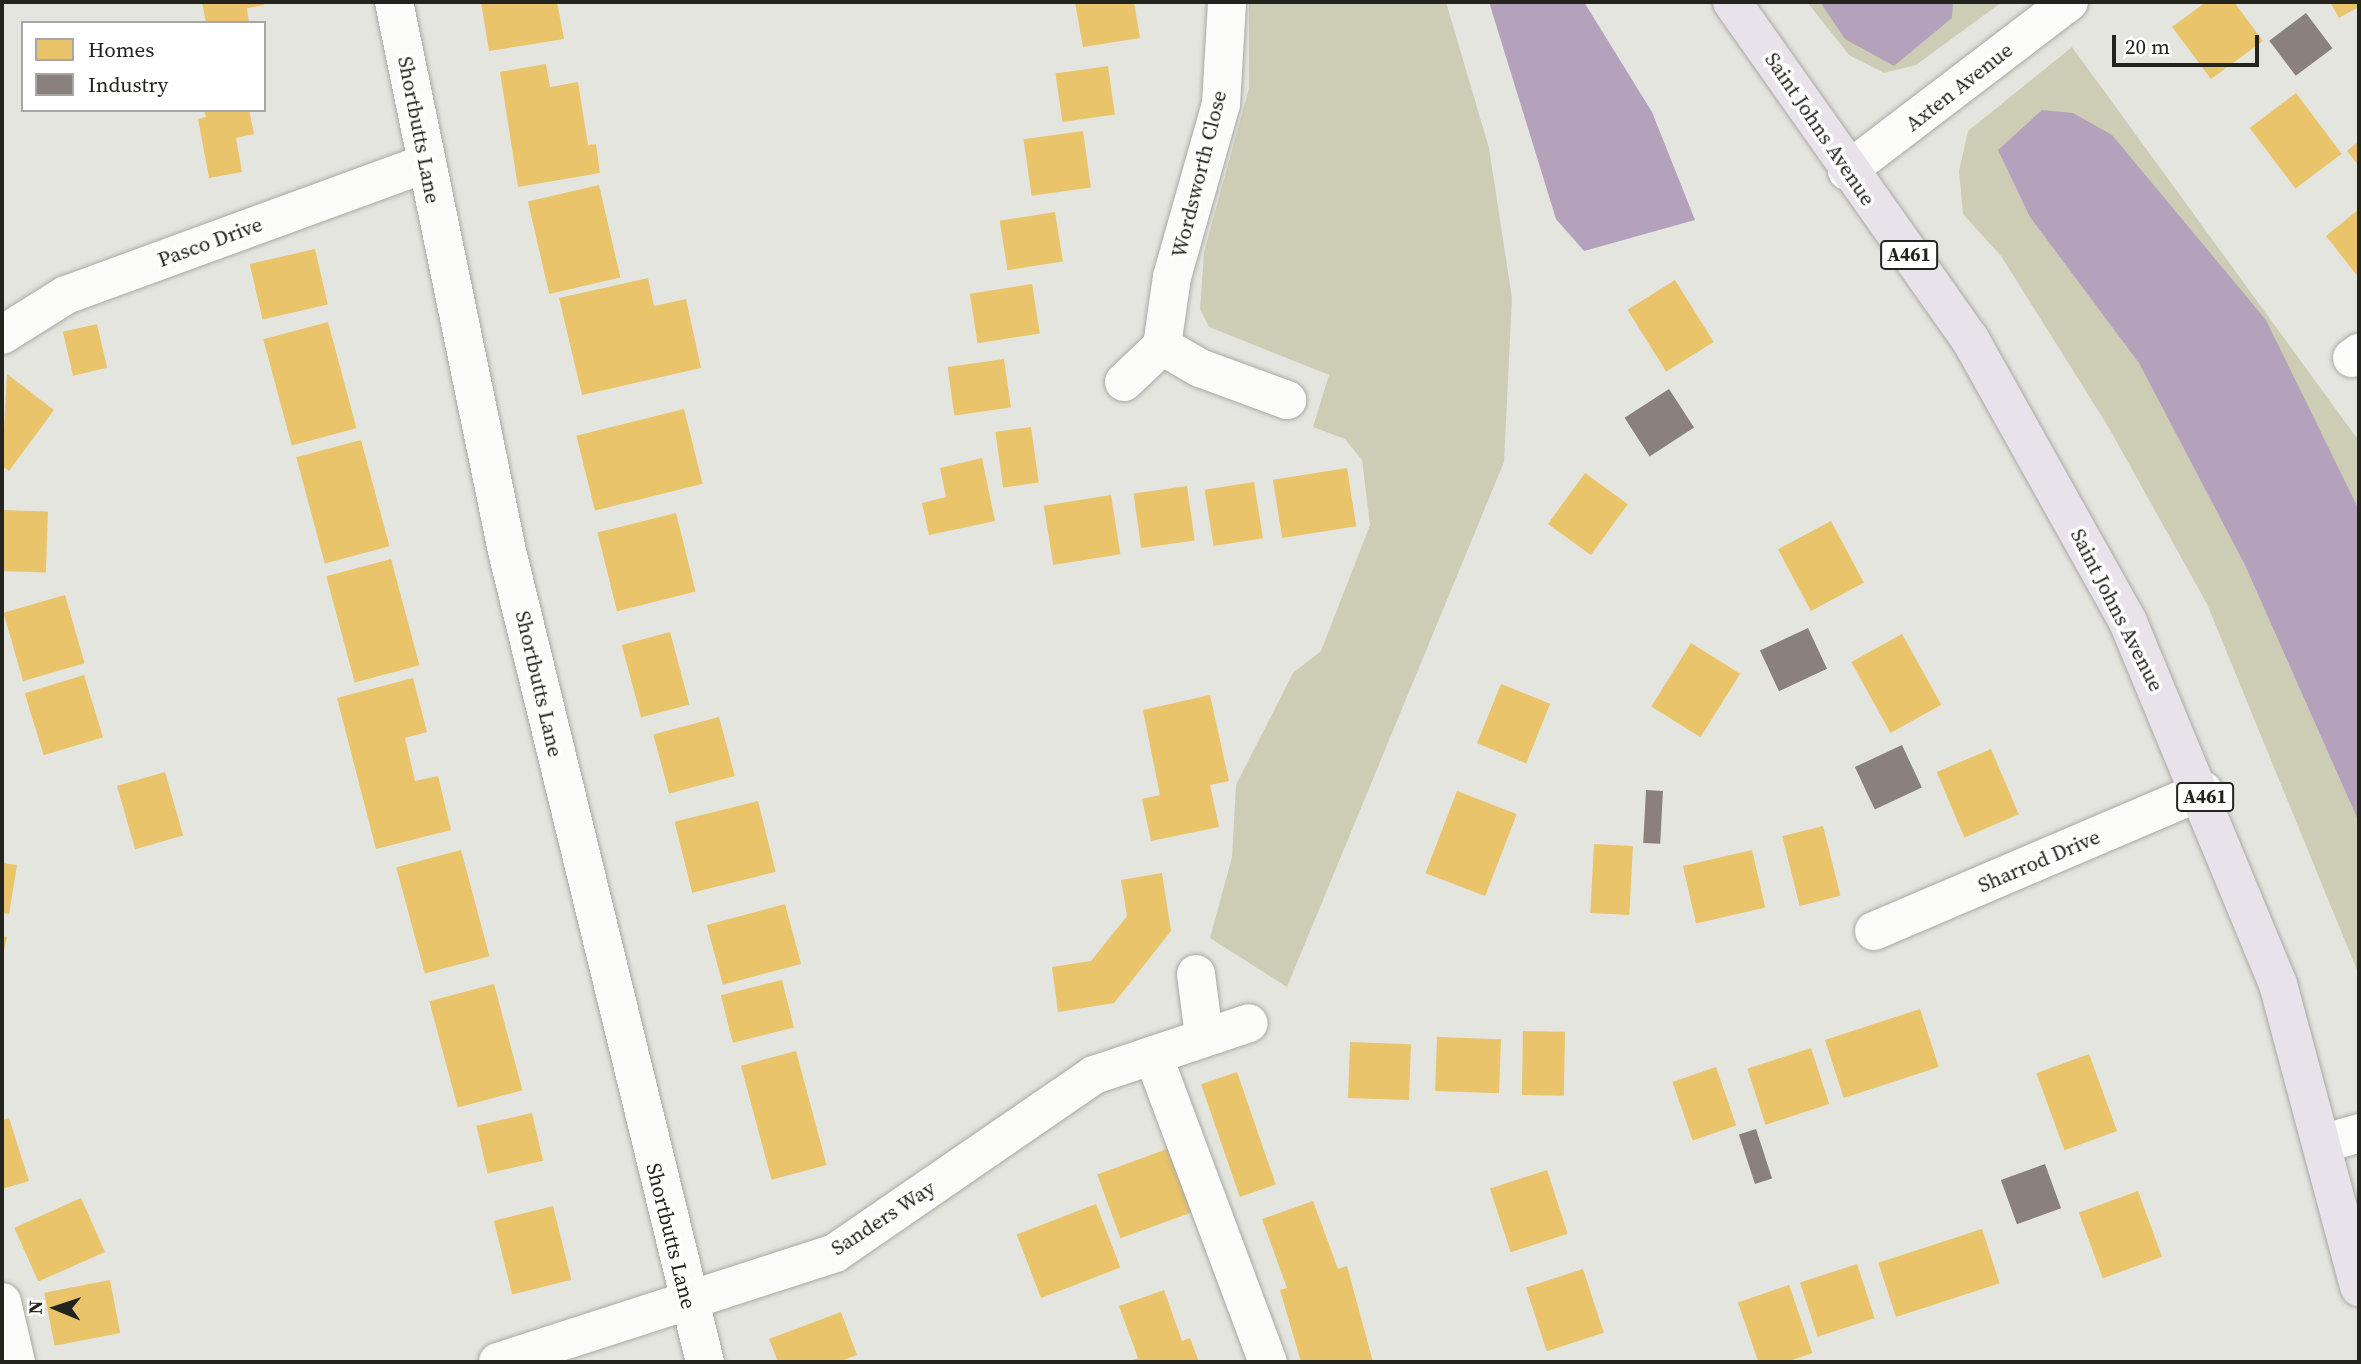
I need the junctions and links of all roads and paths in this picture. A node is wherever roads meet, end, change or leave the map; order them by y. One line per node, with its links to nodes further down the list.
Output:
1 (394, 2): 5 (street, Shortbutts Lane)
2 (1227, 2): 8 (street, Wordsworth Close)
3 (1732, 2): 6 (highway, Saint Johns Avenue / A461)
4 (2069, 2): 6 (street, Axten Avenue)
5 (426, 163): 7 (street, Pasco Drive); 20 (street, Shortbutts Lane)
6 (1847, 171): 11 (highway, Saint Johns Avenue / A461)
7 (2, 335)
8 (1162, 345): 9 (street); 10 (street)
9 (1124, 382)
10 (1287, 400)
11 (2203, 792): 12 (street, Sharrod Drive); 17 (highway, Saint Johns Avenue / A461)
12 (1874, 930)
13 (1196, 974): 15 (street)
14 (1250, 1023): 15 (street, Sanders Way)
15 (1204, 1036): 16 (street, Sanders Way)
16 (1153, 1055): 20 (street, Sanders Way); 24 (street)
17 (2342, 1138): 18 (highway, Saint Johns Avenue / A461)
18 (2359, 1287)
19 (2, 1302): 21 (street)
20 (686, 1304): 22 (street, Sanders Way); 23 (street, Shortbutts Lane)
21 (16, 1362)
22 (498, 1362)
23 (705, 1362)
24 (1268, 1362)

